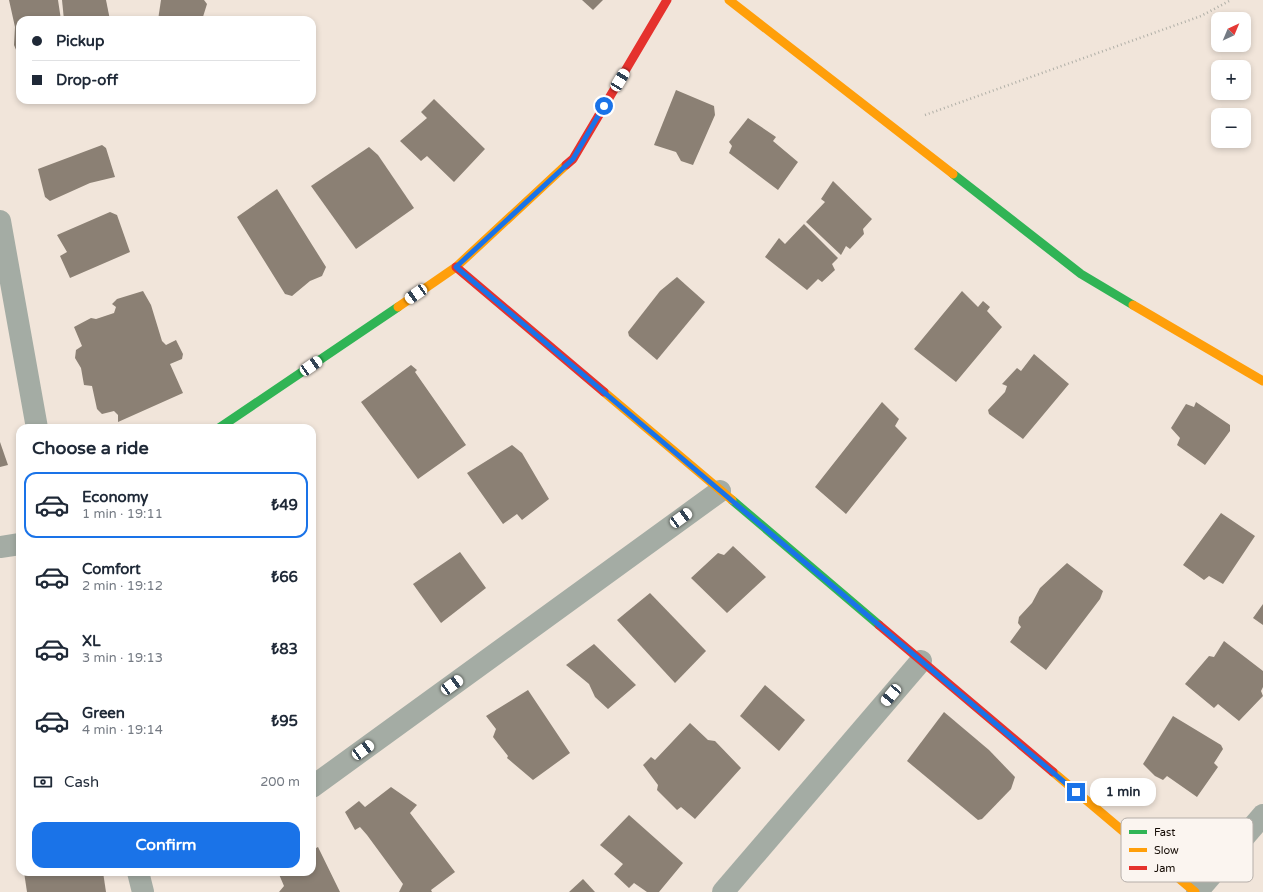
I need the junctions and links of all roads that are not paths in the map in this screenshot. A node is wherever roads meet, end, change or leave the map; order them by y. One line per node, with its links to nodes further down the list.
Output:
1 (667, 0): 4 (street)
2 (729, 0): 5 (street)
3 (0, 221): 6 (street)
4 (456, 267): 7 (street); 8 (street)
5 (1263, 381)
6 (36, 424)
7 (225, 424)
8 (720, 490): 11 (street); 12 (street)
9 (16, 545): 10 (street)
10 (0, 547)
11 (921, 661): 15 (street); 18 (street)
12 (316, 785)
13 (1263, 815): 14 (street)
14 (1253, 826)
15 (1121, 829)
16 (1184, 882): 19 (street)
17 (1205, 882): 19 (street)
18 (723, 892)
19 (1196, 892)

